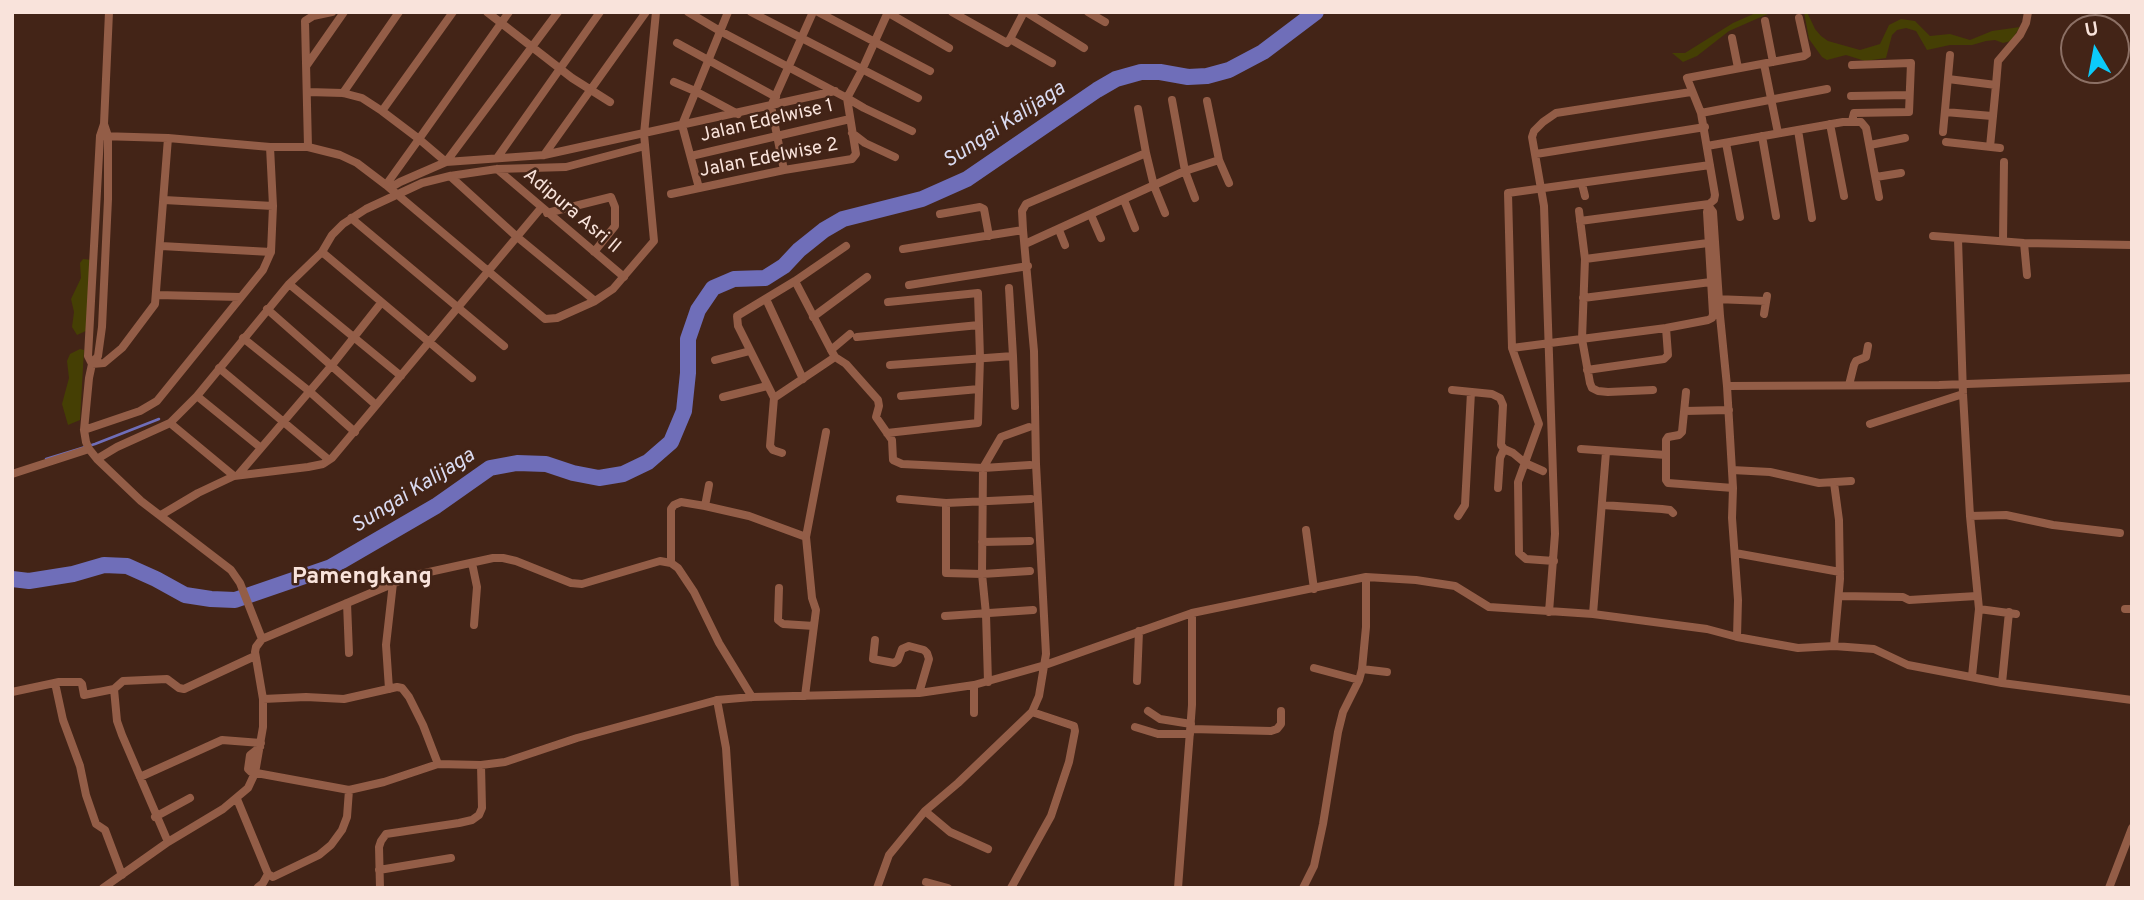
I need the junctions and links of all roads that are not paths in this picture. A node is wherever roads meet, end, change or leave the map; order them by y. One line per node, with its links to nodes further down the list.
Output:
1 (109, 12): 84 (street)
2 (332, 12): 39 (street)
3 (344, 12): 39 (street)
4 (399, 12): 55 (street)
5 (453, 12): 67 (street)
6 (486, 12): 25 (street)
7 (509, 12): 25 (street)
8 (558, 12): 32 (street)
9 (600, 12): 42 (street)
10 (646, 12): 50 (street)
11 (656, 12): 82 (street)
12 (688, 12): 26 (street)
13 (728, 12): 26 (street)
14 (751, 12): 27 (street)
15 (813, 12): 27 (street)
16 (818, 12): 30 (street)
17 (888, 12): 30 (street); 33 (street)
18 (951, 12): 29 (street)
19 (1025, 12): 29 (street); 34 (street)
20 (1088, 12): 24 (street)
21 (2028, 12): 48 (street)
22 (1799, 19): 38 (street)
23 (1765, 21): 38 (street)
24 (1105, 22)
25 (501, 23): 32 (street); 88 (street)
26 (720, 31): 36 (street); 41 (street)
27 (801, 37): 41 (street); 44 (street)
28 (1732, 38): 43 (street)
29 (1010, 39): 37 (street)
30 (874, 41): 44 (street); 45 (street)
31 (677, 43): 36 (street)
32 (533, 47): 42 (street); 105 (street)
33 (948, 48)
34 (1084, 48)
35 (1950, 55): 46 (street)
36 (708, 61): 51 (street); 58 (street)
37 (1052, 63)
38 (1768, 63): 43 (street); 61 (street)
39 (307, 65): 53 (street)
40 (1853, 65): 56 (street)
41 (789, 67): 52 (street); 58 (street)
42 (560, 68): 50 (street); 103 (street)
43 (1738, 68): 54 (street)
44 (862, 70): 59 (street); 60 (street)
45 (930, 71)
46 (1948, 79): 48 (street); 68 (street)
47 (674, 82): 51 (street)
48 (1996, 85): 71 (street)
49 (1827, 89): 61 (street)
50 (591, 90): 64 (street); 100 (street)
51 (695, 91): 70 (street); 75 (street)
52 (835, 91): 59 (street); 65 (street)
53 (308, 92): 55 (street); 95 (street)
54 (1691, 92): 69 (street); 99 (street)
55 (344, 93): 67 (street)
56 (1909, 95): 57 (street); 73 (street)
57 (1851, 96)
58 (776, 97): 65 (street)
59 (847, 98): 72 (street, Jalan Edelwise 2); 78 (street)
60 (918, 98)
61 (1772, 98): 69 (street); 81 (street)
62 (1172, 100): 110 (street)
63 (1207, 101): 104 (street)
64 (610, 102)
65 (771, 106): 70 (street); 83 (street)
66 (1138, 109): 98 (street)
67 (382, 111): 88 (street)
68 (1945, 112): 71 (street); 79 (street)
69 (1701, 113): 76 (street)
70 (738, 114): 75 (street)
71 (1992, 116): 96 (street)
72 (849, 119): 80 (street, Jalan Edelwise 2); 83 (street, Jalan Edelwise 1)
73 (1853, 121): 74 (street); 91 (street)
74 (1830, 124): 77 (street); 122 (street)
75 (682, 125): 82 (street); 101 (street)
76 (1705, 128): 93 (street); 99 (street)
77 (1798, 130): 81 (street); 137 (street)
78 (912, 131)
79 (1943, 132)
80 (852, 133): 102 (street); 109 (street, Jalan Edelwise 2)
81 (1778, 133): 85 (street)
82 (644, 134): 92 (street); 100 (street)
83 (776, 135): 101 (street, Jalan Edelwise 1); 109 (street)
84 (104, 136): 86 (street); 198 (street)
85 (1762, 136): 90 (street); 135 (street)
86 (168, 138): 94 (street); 125 (street)
87 (1905, 138): 91 (street)
88 (419, 139): 105 (street); 119 (street)
89 (1946, 142): 96 (street)
90 (1726, 143): 93 (street); 134 (street)
91 (1870, 145): 113 (street)
92 (645, 146): 108 (street); 163 (street)
93 (1707, 146): 107 (street)
94 (270, 147): 95 (street); 127 (street)
95 (308, 147): 119 (street)
96 (1990, 147): 97 (street)
97 (2000, 148)
98 (1146, 153): 116 (street); 140 (street)
99 (1536, 154): 118 (street)
100 (544, 155): 103 (street)
101 (691, 156): 117 (street)
102 (895, 157)
103 (497, 158): 105 (street)
104 (1219, 160): 110 (street); 114 (street)
105 (446, 162): 119 (street)
106 (2004, 162): 147 (street)
107 (1710, 165): 115 (street); 128 (street)
108 (498, 169): 112 (street); 129 (street, Adipura Asri II)
109 (783, 170): 117 (street, Jalan Edelwise 2)
110 (1185, 171): 116 (street); 124 (street)
111 (1901, 173): 113 (street)
112 (450, 176): 119 (street); 142 (street)
113 (1877, 177): 123 (street)
114 (1229, 183)
115 (1582, 184): 118 (street); 121 (street)
116 (1154, 186): 126 (street); 131 (street)
117 (699, 188): 120 (street, Jalan Edelwise 2)
118 (1543, 188): 189 (street); 192 (street)
119 (391, 189): 136 (street); 161 (street)
120 (671, 194)
121 (1585, 196)
122 (1844, 196)
123 (1879, 197)
124 (1195, 198)
125 (164, 200): 127 (street); 152 (street)
126 (1124, 200): 133 (street); 139 (street)
127 (272, 206): 156 (street)
128 (1709, 206): 138 (street); 148 (street); 174 (street)
129 (544, 210): 142 (street); 158 (street, Adipura Asri II); 158 (street)
130 (1579, 211): 138 (street)
131 (1165, 213)
132 (940, 214): 143 (street)
133 (1091, 215): 141 (street); 145 (street)
134 (1740, 216)
135 (1776, 216)
136 (351, 218): 157 (street); 178 (street)
137 (1812, 218)
138 (1580, 221): 159 (street)
139 (1135, 228)
140 (1023, 230): 143 (street); 150 (street)
141 (1059, 230): 150 (street); 154 (street)
142 (516, 236): 161 (street); 175 (street)
143 (989, 236): 155 (street)
144 (1933, 236): 146 (street)
145 (1101, 238)
146 (1958, 239): 147 (street); 207 (street)
147 (2003, 241): 149 (street)
148 (1708, 243): 159 (street); 166 (street)
149 (2024, 243): 151 (street); 162 (street)
150 (1025, 244): 160 (street)
151 (2132, 245)
152 (161, 246): 156 (street); 170 (street)
153 (846, 246): 165 (street)
154 (1065, 246)
155 (903, 249)
156 (271, 252): 171 (street)
157 (322, 252): 167 (street); 177 (street)
158 (594, 252): 163 (street, Adipura Asri II)
159 (1585, 259): 173 (street)
160 (1028, 266): 168 (street); 304 (street)
161 (486, 271): 175 (street); 178 (street)
162 (2027, 275)
163 (625, 277): 175 (street)
164 (867, 277): 182 (street)
165 (795, 281): 172 (street); 182 (street)
166 (1710, 282): 173 (street); 174 (street)
167 (289, 284): 179 (street); 185 (street)
168 (909, 285)
169 (1009, 288): 195 (street)
170 (157, 295): 171 (street); 198 (street)
171 (240, 297): 232 (street)
172 (766, 299): 193 (street); 206 (street)
173 (1583, 299): 187 (street)
174 (1715, 299): 180 (street); 181 (street)
175 (595, 301)
176 (888, 302): 183 (street)
177 (381, 303): 185 (street); 188 (street)
178 (458, 306): 188 (street); 190 (street)
179 (267, 309): 186 (street); 199 (street)
180 (1765, 314)
181 (1716, 315): 184 (street); 210 (street)
182 (813, 317): 194 (street)
183 (979, 325): 194 (street); 196 (street)
184 (1666, 328): 187 (street); 202 (street)
185 (354, 337): 199 (street); 203 (street)
186 (243, 338): 201 (street); 214 (street)
187 (1582, 339): 189 (street); 202 (street)
188 (428, 343): 203 (street); 204 (street)
189 (1548, 343): 192 (street); 227 (street)
190 (504, 346)
191 (1868, 346): 208 (street)
192 (1512, 348): 229 (street)
193 (750, 351): 197 (street); 209 (street)
194 (833, 354): 206 (street); 235 (street)
195 (1013, 356): 196 (street); 223 (street)
196 (980, 358): 200 (street); 211 (street)
197 (715, 360)
198 (92, 364): 232 (street)
199 (332, 365): 214 (street); 222 (street)
200 (890, 365)
201 (219, 368): 218 (street); 226 (street)
202 (1587, 370): 213 (street)
203 (401, 376): 222 (street)
204 (472, 378)
205 (2132, 378): 207 (street)
206 (803, 379): 221 (street)
207 (1962, 383): 208 (street); 217 (street)
208 (1849, 385): 210 (street)
209 (766, 386): 220 (street); 221 (street)
210 (1727, 386): 224 (street)
211 (979, 389): 219 (street); 235 (street)
212 (1452, 390): 215 (street)
213 (1653, 390)
214 (309, 391): 226 (street); 233 (street)
215 (1471, 392): 238 (street); 267 (street)
216 (1686, 392): 225 (street)
217 (1963, 394): 230 (street); 268 (street)
218 (197, 396): 228 (street); 237 (street)
219 (901, 396)
220 (723, 397)
221 (774, 398): 241 (street)
222 (376, 405): 233 (street)
223 (1015, 406)
224 (1729, 410): 225 (street); 249 (street)
225 (1685, 411): 242 (street)
226 (283, 422): 237 (street); 244 (street)
227 (1551, 422): 229 (street); 248 (street)
228 (170, 423): 243 (street); 253 (street)
229 (1539, 424): 245 (street)
230 (1870, 424)
231 (1029, 427): 247 (street)
232 (84, 430): 236 (street)
233 (355, 432): 244 (street)
234 (826, 432): 271 (street)
235 (887, 433): 247 (street)
236 (87, 445): 243 (street); 252 (street)
237 (261, 448): 253 (street)
238 (1504, 449): 245 (street); 257 (street)
239 (1581, 449): 240 (street)
240 (1606, 452): 242 (street); 263 (street)
241 (782, 453)
242 (1666, 455): 258 (street)
243 (97, 459): 266 (street)
244 (329, 460): 253 (street)
245 (1525, 463): 250 (street); 251 (street)
246 (1030, 465): 247 (street)
247 (983, 468): 261 (street)
248 (1553, 470): 250 (street); 275 (street)
249 (1732, 470): 255 (street); 258 (street)
250 (1543, 471): 251 (street)
251 (1521, 473): 275 (street)
252 (12, 474)
253 (236, 476): 266 (street)
254 (1851, 481): 255 (street)
255 (1834, 483): 279 (street)
256 (709, 485): 264 (street)
257 (1499, 488)
258 (1733, 488): 274 (street)
259 (900, 499): 262 (street)
260 (1031, 499): 261 (street)
261 (981, 502): 262 (street); 273 (street)
262 (946, 503): 280 (street)
263 (1602, 505): 265 (street); 293 (street)
264 (705, 506): 271 (street); 277 (street)
265 (1673, 513)
266 (161, 514): 299 (street)
267 (1458, 516)
268 (1970, 516): 270 (street); 286 (street)
269 (1306, 530): 284 (street)
270 (2120, 533)
271 (806, 537): 296 (street)
272 (1030, 541): 273 (street)
273 (982, 542): 280 (street)
274 (1735, 553): 279 (street); 298 (street)
275 (1553, 561): 290 (street)
276 (472, 563): 277 (street); 282 (street); 295 (street)
277 (671, 563): 320 (street)
278 (1030, 571): 280 (street)
279 (1840, 572): 285 (street)
280 (982, 574): 292 (street)
281 (1366, 577): 284 (street); 290 (street); 306 (street)
282 (393, 583): 287 (street); 316 (street)
283 (779, 588): 296 (street)
284 (1314, 589): 291 (street)
285 (1839, 596): 286 (street); 301 (street)
286 (1977, 596): 288 (street)
287 (347, 603): 299 (street); 302 (street)
288 (1979, 609): 308 (street); 313 (street)
289 (1033, 610): 292 (street)
290 (1549, 612): 293 (street)
291 (1192, 613): 297 (street); 329 (street)
292 (986, 614): 294 (street); 311 (street)
293 (1594, 614): 298 (street)
294 (945, 616)
295 (474, 625)
296 (814, 626): 319 (street)
297 (1139, 631): 304 (street); 310 (street)
298 (1737, 637): 301 (street)
299 (262, 639): 303 (street)
300 (875, 640): 318 (street)
301 (1834, 646): 308 (street)
302 (349, 653)
303 (255, 656): 315 (street); 321 (street)
304 (1045, 665): 311 (street); 326 (street)
305 (1314, 668): 309 (street)
306 (1362, 669): 307 (street); 309 (street)
307 (1387, 672)
308 (1972, 676): 313 (street)
309 (1359, 680): 358 (street)
310 (1137, 681)
311 (988, 682): 314 (street)
312 (55, 683): 315 (street); 317 (street); 348 (street)
313 (2002, 683): 323 (street)
314 (974, 685): 318 (street); 327 (street)
315 (114, 689): 334 (street)
316 (389, 689): 321 (street); 331 (street)
317 (12, 692)
318 (919, 692): 319 (street)
319 (805, 696): 320 (street)
320 (752, 697): 322 (street)
321 (262, 699): 330 (street)
322 (717, 700): 332 (street); 353 (street)
323 (2132, 700)
324 (1148, 711): 329 (street)
325 (1281, 711): 329 (street)
326 (1032, 712): 338 (street); 356 (street)
327 (974, 713)
328 (1135, 727): 329 (street)
329 (1190, 729): 357 (street)
330 (261, 745): 333 (street); 334 (street)
331 (438, 764): 332 (street); 335 (street)
332 (474, 764): 346 (street)
333 (255, 773): 335 (street); 337 (street)
334 (140, 777): 339 (street)
335 (349, 790): 347 (street)
336 (190, 798): 339 (street)
337 (237, 799): 341 (street); 347 (street)
338 (925, 811): 342 (street); 354 (street)
339 (155, 817): 341 (street)
340 (2132, 828): 343 (street)
341 (168, 842): 348 (street)
342 (988, 849)
343 (2122, 850): 344 (street); 359 (street)
344 (2132, 854)
345 (451, 858): 346 (street)
346 (379, 870): 352 (street)
347 (268, 874): 350 (street)
348 (122, 875): 351 (street)
349 (926, 882): 355 (street)
350 (258, 887)
351 (103, 888)
352 (380, 888)
353 (735, 888)
354 (877, 888)
355 (948, 888)
356 (1011, 888)
357 (1178, 888)
358 (1303, 888)
359 (2109, 888)

